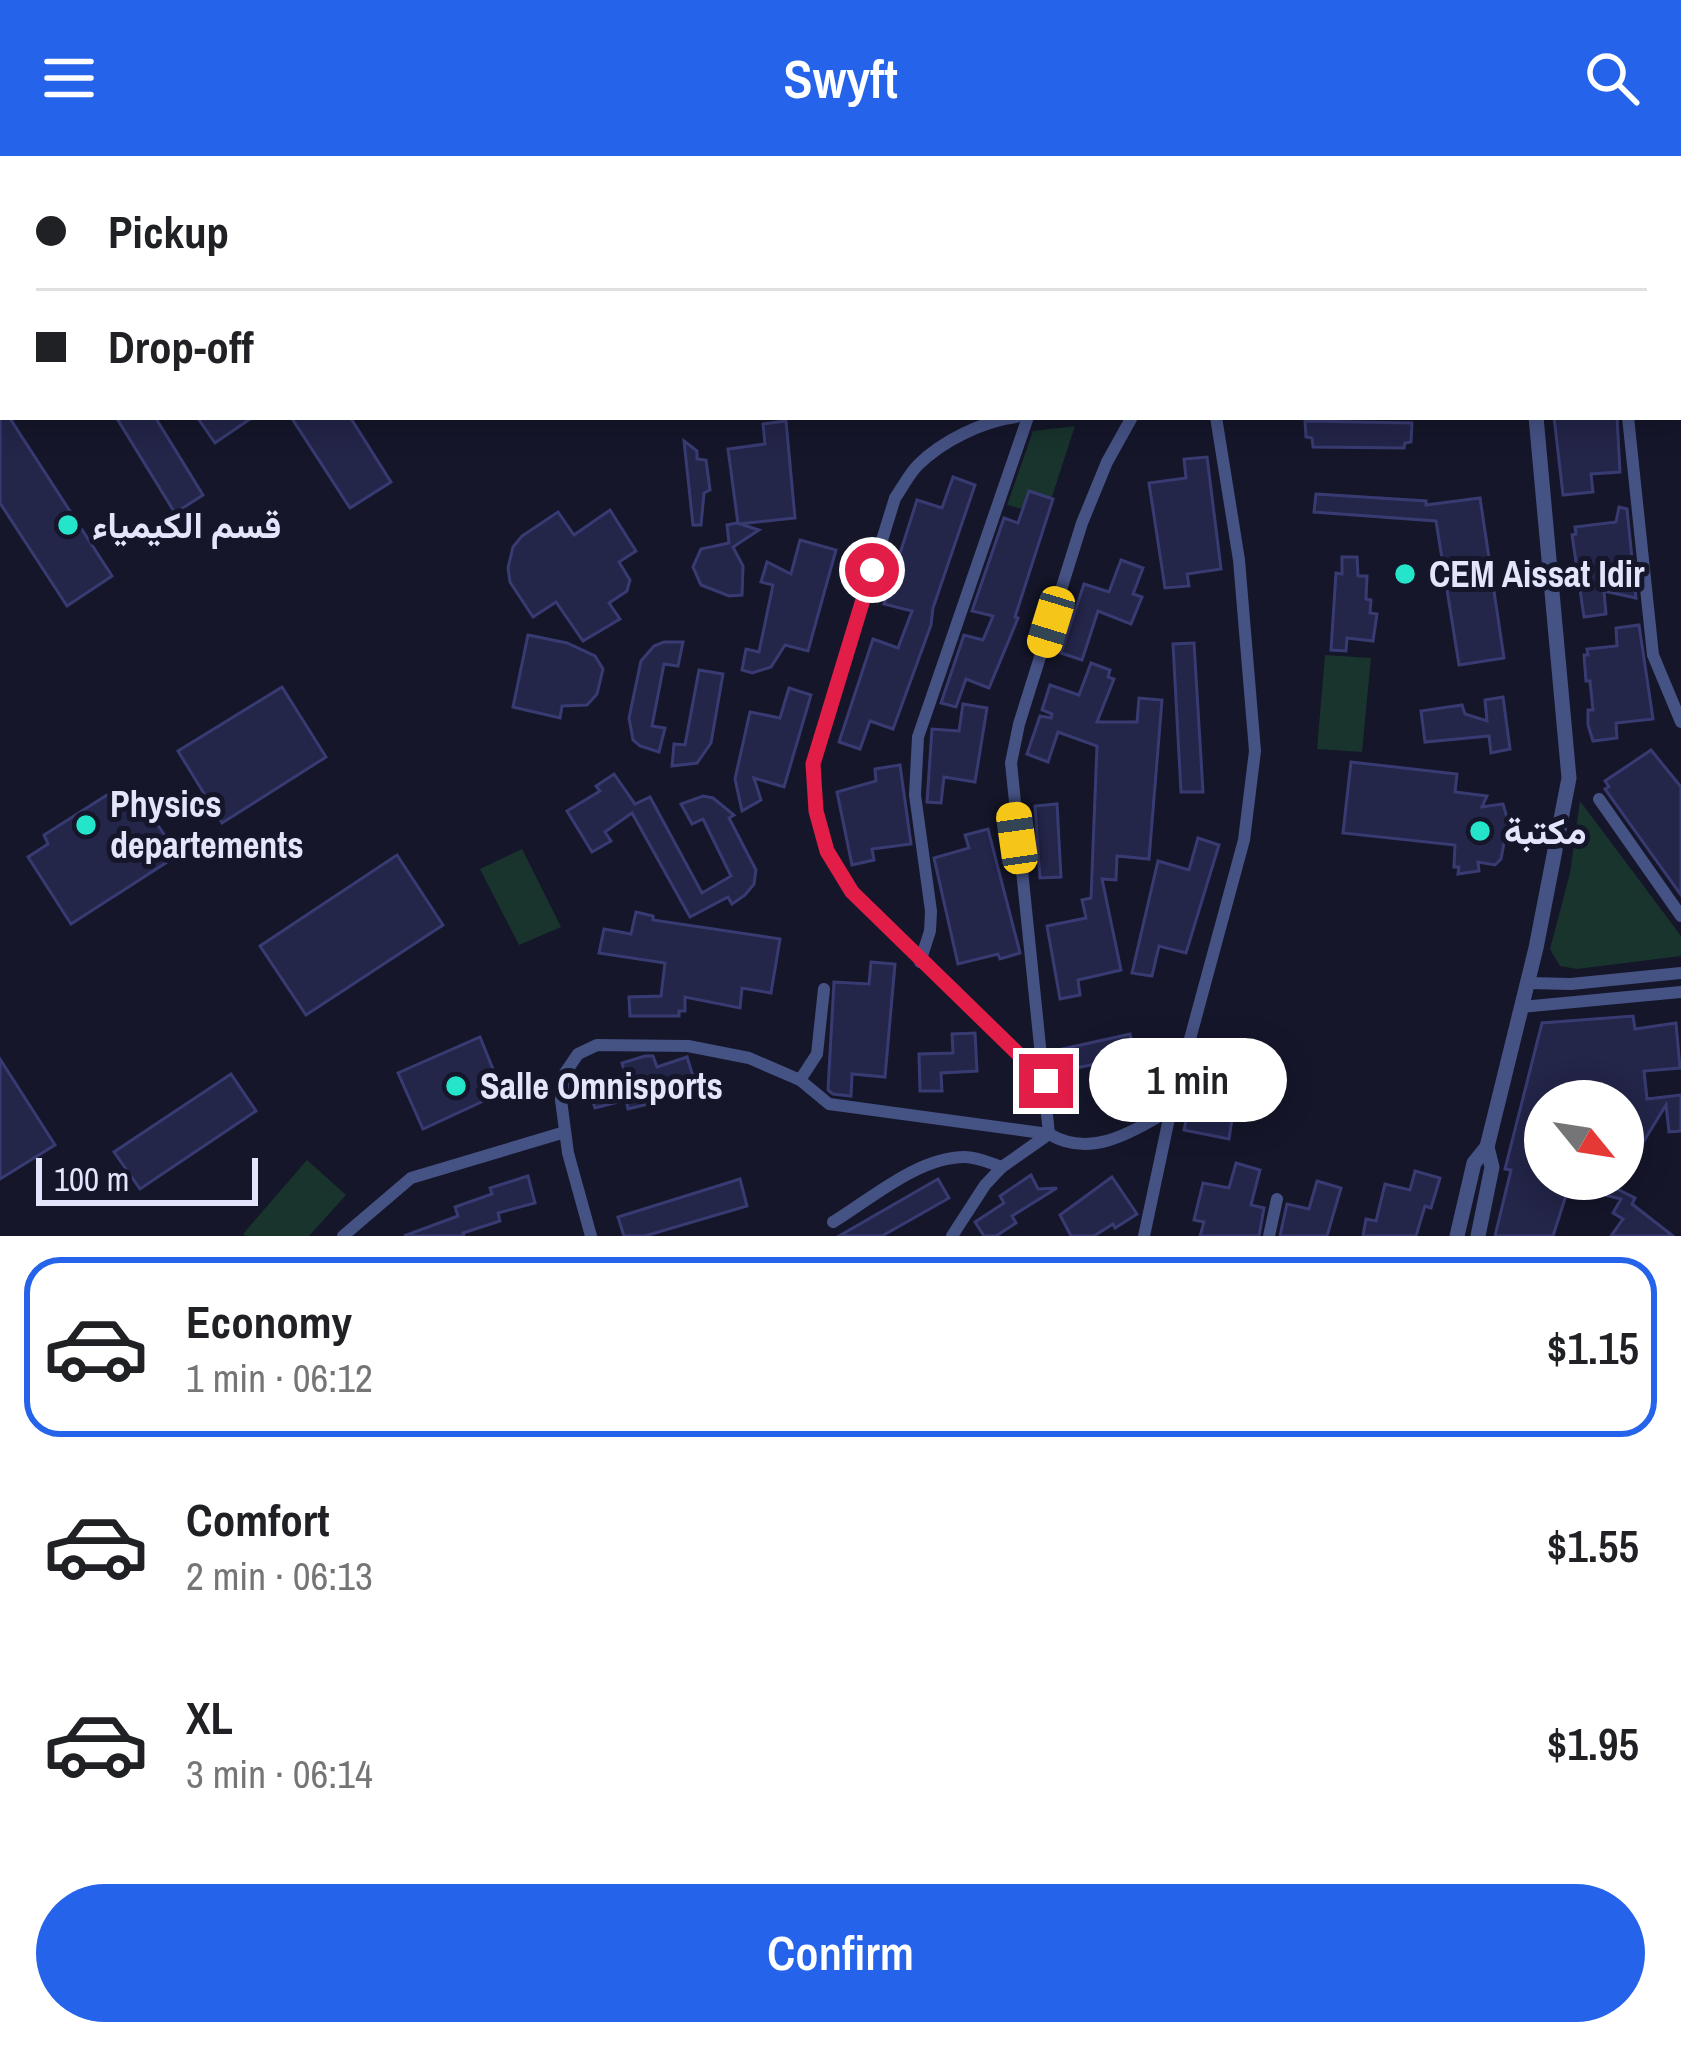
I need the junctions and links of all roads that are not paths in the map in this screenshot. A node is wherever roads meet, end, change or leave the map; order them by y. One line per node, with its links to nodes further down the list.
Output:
1 (993, 420): 10 (street)
2 (1027, 420): 10 (street)
3 (1130, 420): 17 (street)
4 (1216, 420): 18 (street)
5 (1536, 420): 12 (street)
6 (1628, 420): 7 (street)
7 (1681, 722)
8 (1599, 799): 9 (street)
9 (1681, 916)
10 (920, 962): 17 (street)
11 (1681, 973): 12 (street)
12 (1528, 983): 15 (street)
13 (824, 989): 16 (street)
14 (1681, 992): 15 (street)
15 (1522, 1007): 21 (street)
16 (800, 1079): 19 (street); 20 (street)
17 (1046, 1081): 20 (street)
18 (1171, 1109): 20 (street); 28 (street)
19 (565, 1132): 26 (street); 27 (street)
20 (1049, 1134): 22 (street)
21 (1487, 1147): 30 (street); 31 (street)
22 (1003, 1167): 24 (street); 25 (street)
23 (1277, 1199): 29 (street)
24 (832, 1222)
25 (958, 1234)
26 (343, 1236)
27 (591, 1236)
28 (1144, 1236)
29 (1269, 1236)
30 (1457, 1236)
31 (1478, 1236)

